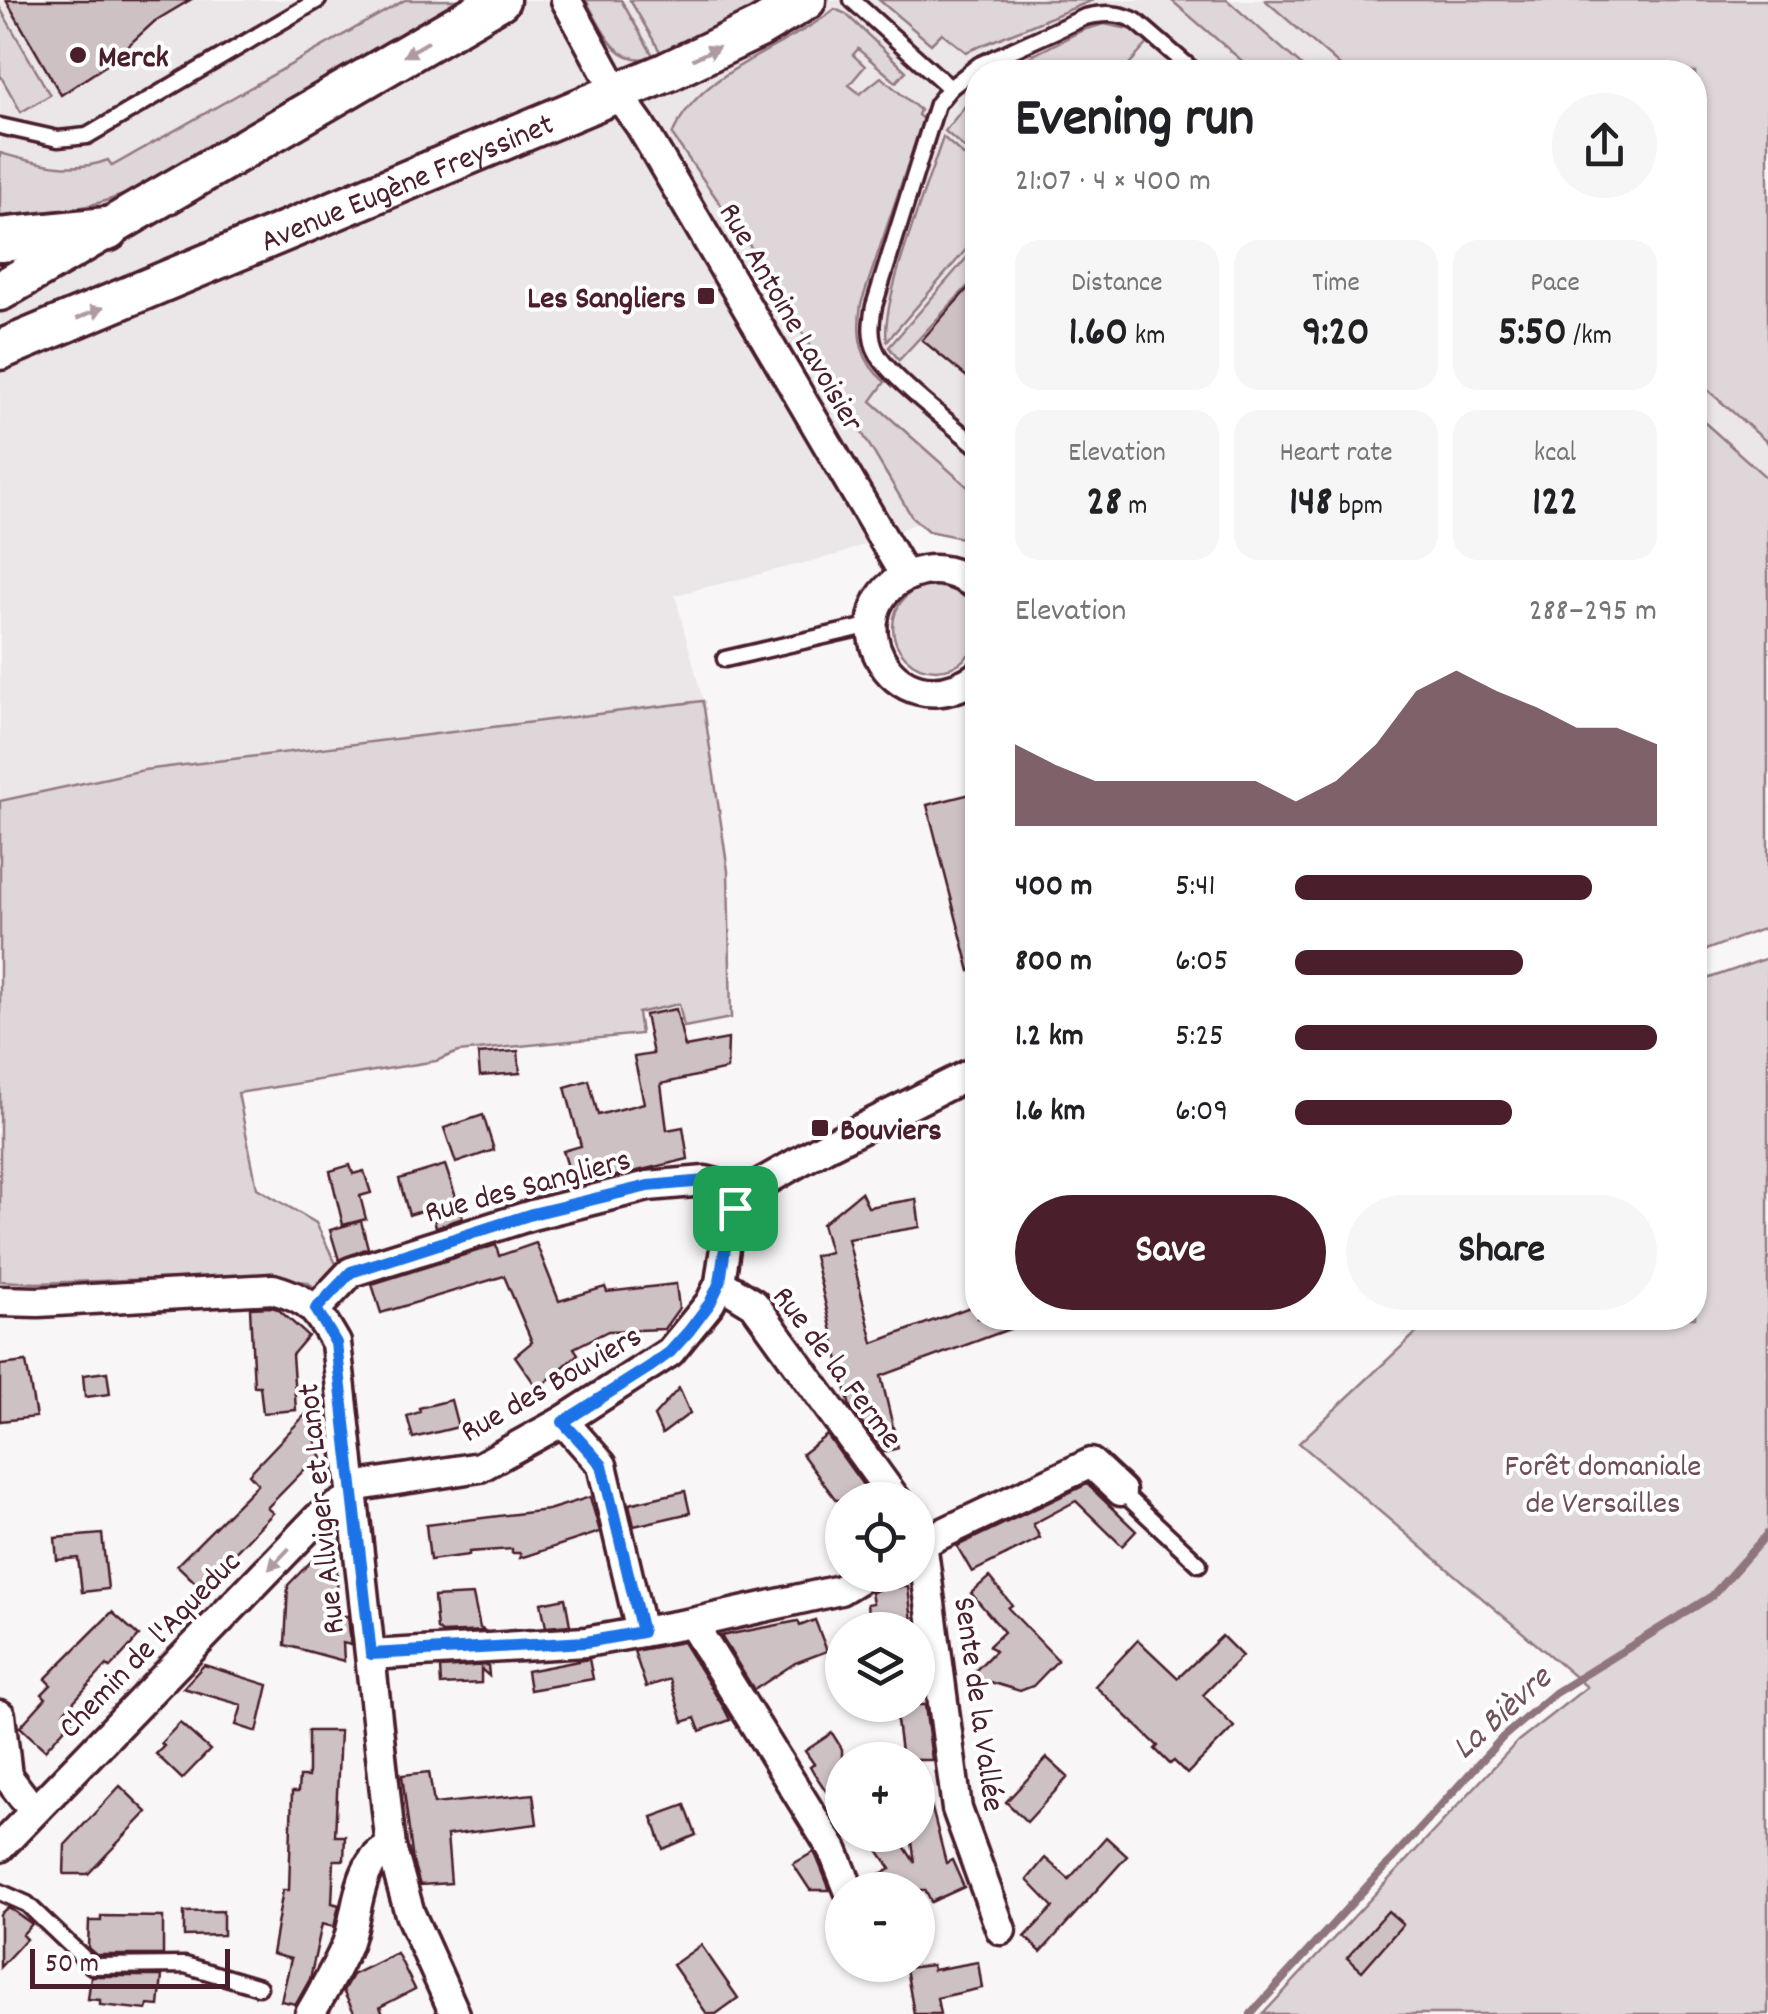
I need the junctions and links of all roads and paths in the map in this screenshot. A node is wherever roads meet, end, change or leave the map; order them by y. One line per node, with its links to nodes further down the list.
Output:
1 (318, 0): 11 (lane)
2 (500, 0): 12 (street, one-way to 12)
3 (566, 0): 10 (street, Rue Antoine Lavoisier)
4 (806, 0): 10 (street, Avenue Eugène Freyssinet, one-way to 4)
5 (852, 0): 9 (lane)
6 (989, 60): 7 (lane)
7 (1181, 60)
8 (965, 76): 9 (lane)
9 (950, 88): 16 (lane)
10 (617, 93): 15 (street, Avenue Eugène Freyssinet, one-way to 10); 17 (street, Rue Antoine Lavoisier)
11 (0, 126)
12 (107, 229): 13 (main road); 14 (street)
13 (0, 240)
14 (0, 291)
15 (0, 350)
16 (965, 436)
17 (906, 576): 18 (street); 19 (street)
18 (965, 578)
19 (872, 626): 20 (lane); 21 (street)
20 (725, 659)
21 (965, 685)
22 (965, 1077): 23 (street)
23 (733, 1198): 24 (street, Rue des Bouviers); 26 (street, Rue des Sangliers)
24 (720, 1282): 27 (street, Rue des Bouviers); 28 (street, Rue de la Ferme)
25 (0, 1301): 26 (street)
26 (316, 1309): 30 (street, Rue Allviger et Lanot)
27 (563, 1422): 30 (street, Rue des Bouviers); 36 (street)
28 (883, 1482)
29 (1122, 1491): 31 (street); 32 (lane)
30 (353, 1492): 37 (street, Rue Allviger et Lanot); 39 (street, Chemin de l'Aqueduc, one-way to 39)
31 (935, 1533)
32 (1199, 1564)
33 (831, 1592): 35 (street)
34 (926, 1592): 44 (street, Sente de la Vallée)
35 (692, 1623): 36 (street); 42 (street)
36 (642, 1632): 37 (street)
37 (371, 1654): 41 (street, Rue Allviger et Lanot)
38 (0, 1715): 39 (street)
39 (34, 1810): 40 (street, Chemin de l'Aqueduc)
40 (0, 1847)
41 (391, 1847): 46 (street); 47 (street, Rue Allviger et Lanot)
42 (843, 1872)
43 (0, 1892): 45 (lane)
44 (1001, 1930)
45 (259, 1986)
46 (310, 2014)
47 (454, 2014)

